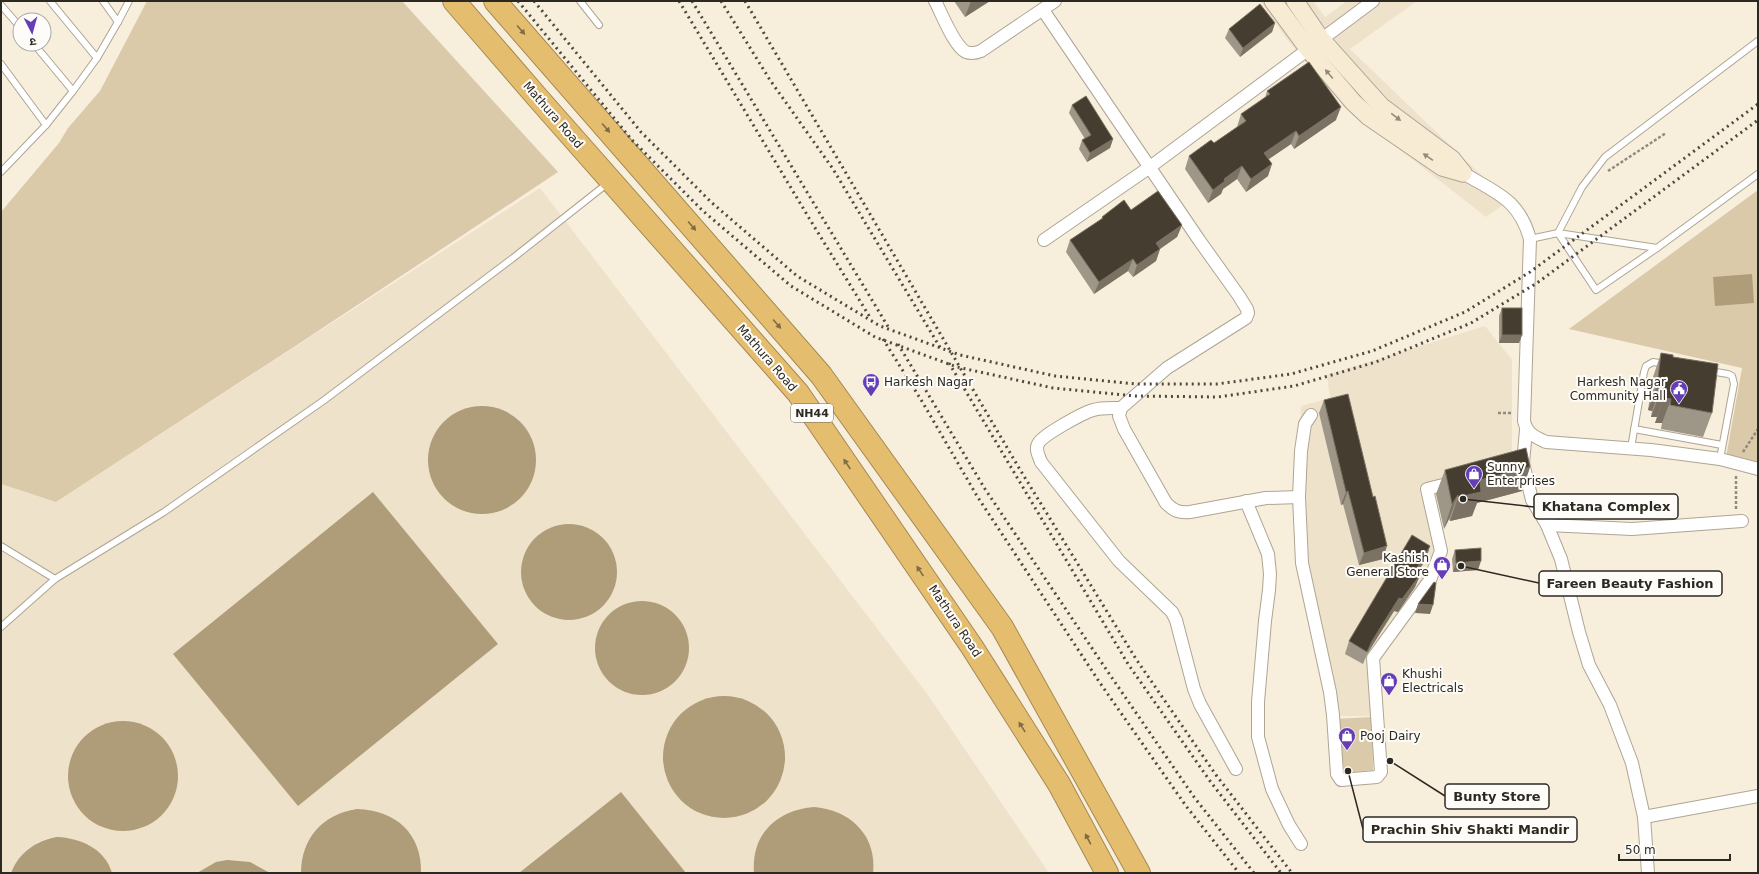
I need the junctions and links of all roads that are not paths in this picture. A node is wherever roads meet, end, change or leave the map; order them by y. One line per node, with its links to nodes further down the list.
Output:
1 (50, 1): 19 (lane)
2 (103, 1): 14 (lane)
3 (129, 1): 14 (lane)
4 (454, 1): 27 (highway, Mathura Road / NH44)
5 (495, 1): 57 (highway, NH44, one-way to 57)
6 (580, 1): 15 (lane)
7 (935, 1): 11 (street)
8 (1273, 1): 17 (street)
9 (1295, 1): 17 (street)
10 (1373, 1): 17 (street)
11 (1049, 4): 23 (street)
12 (1, 5): 13 (lane)
13 (12, 18)
14 (118, 22): 19 (lane)
15 (599, 25)
16 (1758, 41): 28 (lane)
17 (1315, 44): 23 (street); 25 (street)
18 (41, 52): 21 (lane)
19 (97, 58): 21 (lane)
20 (1, 64): 22 (lane)
21 (73, 91): 22 (lane)
22 (46, 125): 24 (lane)
23 (1150, 167): 30 (street); 34 (street)
24 (1, 172)
25 (1463, 173): 29 (street)
26 (1758, 174): 31 (lane)
27 (611, 181): 50 (lane); 56 (highway, Mathura Road / NH44, one-way to 27)
28 (1558, 233): 29 (lane); 31 (lane); 31 (lane)
29 (1530, 239): 37 (street)
30 (1044, 240)
31 (1657, 248)
32 (1675, 366): 36 (lane)
33 (1706, 370): 38 (lane)
34 (1121, 408): 46 (street); 52 (street)
35 (1311, 415): 45 (street)
36 (1634, 429): 38 (lane); 39 (lane)
37 (1526, 430): 39 (street); 41 (street)
38 (1722, 445): 40 (lane)
39 (1631, 448): 40 (street)
40 (1720, 460): 43 (street)
41 (1523, 463): 42 (street); 48 (street)
42 (1508, 467)
43 (1758, 469)
44 (1464, 479): 45 (street)
45 (1299, 497): 46 (street)
46 (1246, 501): 55 (street)
47 (1742, 521): 48 (street)
48 (1547, 525): 54 (street)
49 (1, 546): 50 (lane)
50 (55, 578): 51 (lane)
51 (1, 627)
52 (1236, 769)
53 (1758, 796): 54 (street)
54 (1644, 817): 58 (street)
55 (1301, 844)
56 (1107, 873)
57 (1139, 873)
58 (1648, 873)

